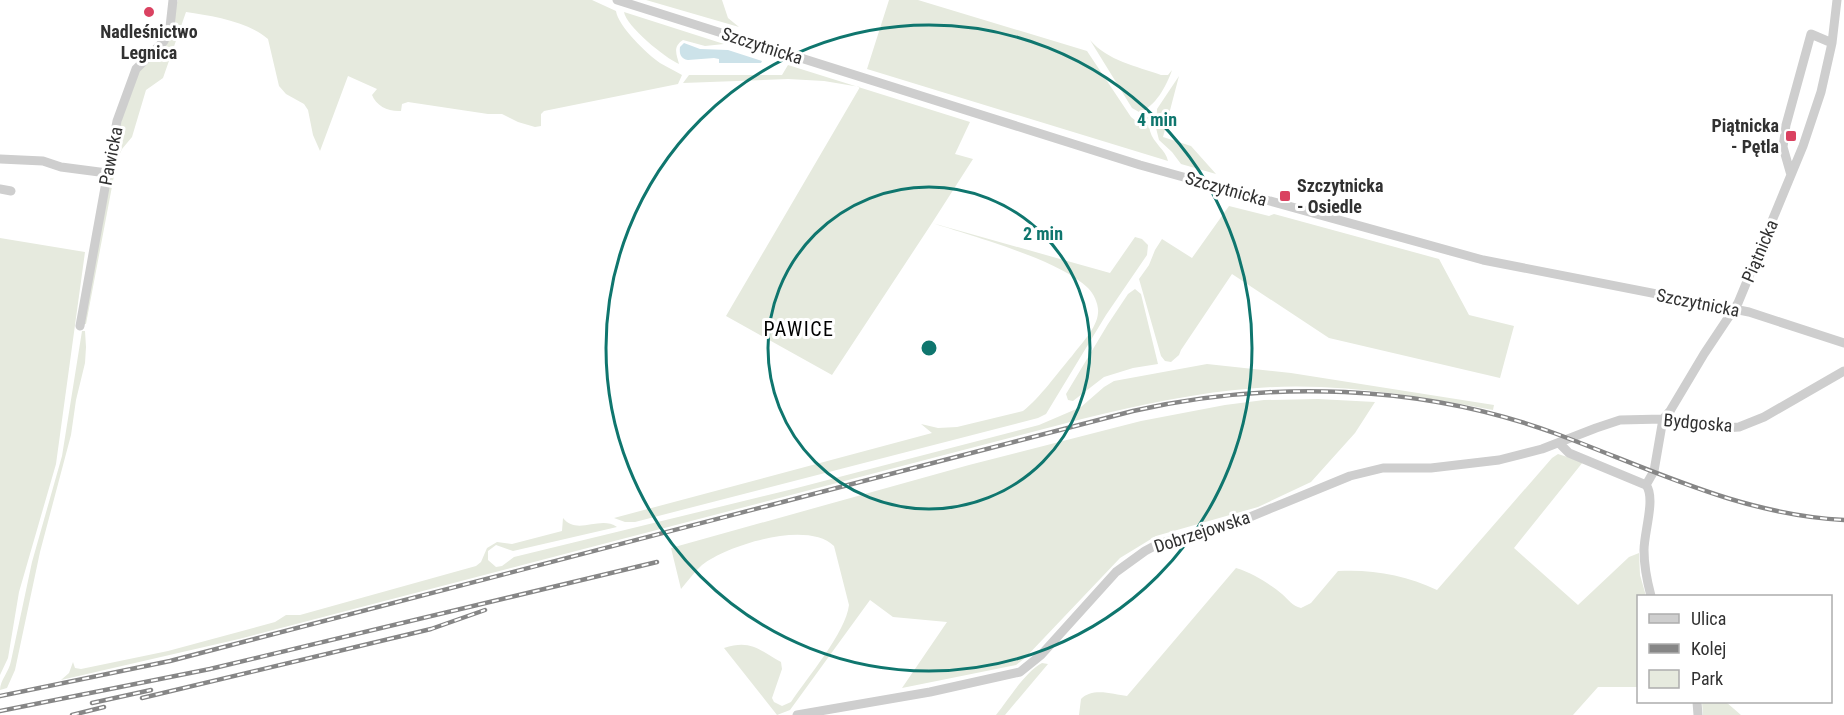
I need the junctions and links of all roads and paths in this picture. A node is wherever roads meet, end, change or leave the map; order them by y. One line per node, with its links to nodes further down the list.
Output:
1 (173, 0): 8 (street, Pawicka)
2 (617, 0): 12 (street, Szczytnicka)
3 (1837, 0): 4 (street, Piątnicka)
4 (1832, 43): 5 (street); 6 (street, Piątnicka)
5 (1784, 143): 6 (street); 9 (street)
6 (1803, 146): 9 (street, Piątnicka)
7 (0, 159): 8 (street)
8 (107, 173): 13 (street, Pawicka)
9 (1791, 175): 12 (street, Piątnicka)
10 (0, 189): 11 (street)
11 (11, 190)
12 (1734, 309): 14 (street, Szczytnicka); 16 (street, Piątnicka)
13 (80, 326)
14 (1844, 343)
15 (1844, 371): 16 (street, Bydgoska)
16 (1663, 419): 17 (street, Bydgoska); 19 (street, Piątnicka)
17 (1610, 423): 18 (street, Dobrzejowska)
18 (1558, 443): 19 (street); 21 (street, Dobrzejowska)
19 (1646, 485): 20 (street)
20 (1651, 595)
21 (797, 715)

